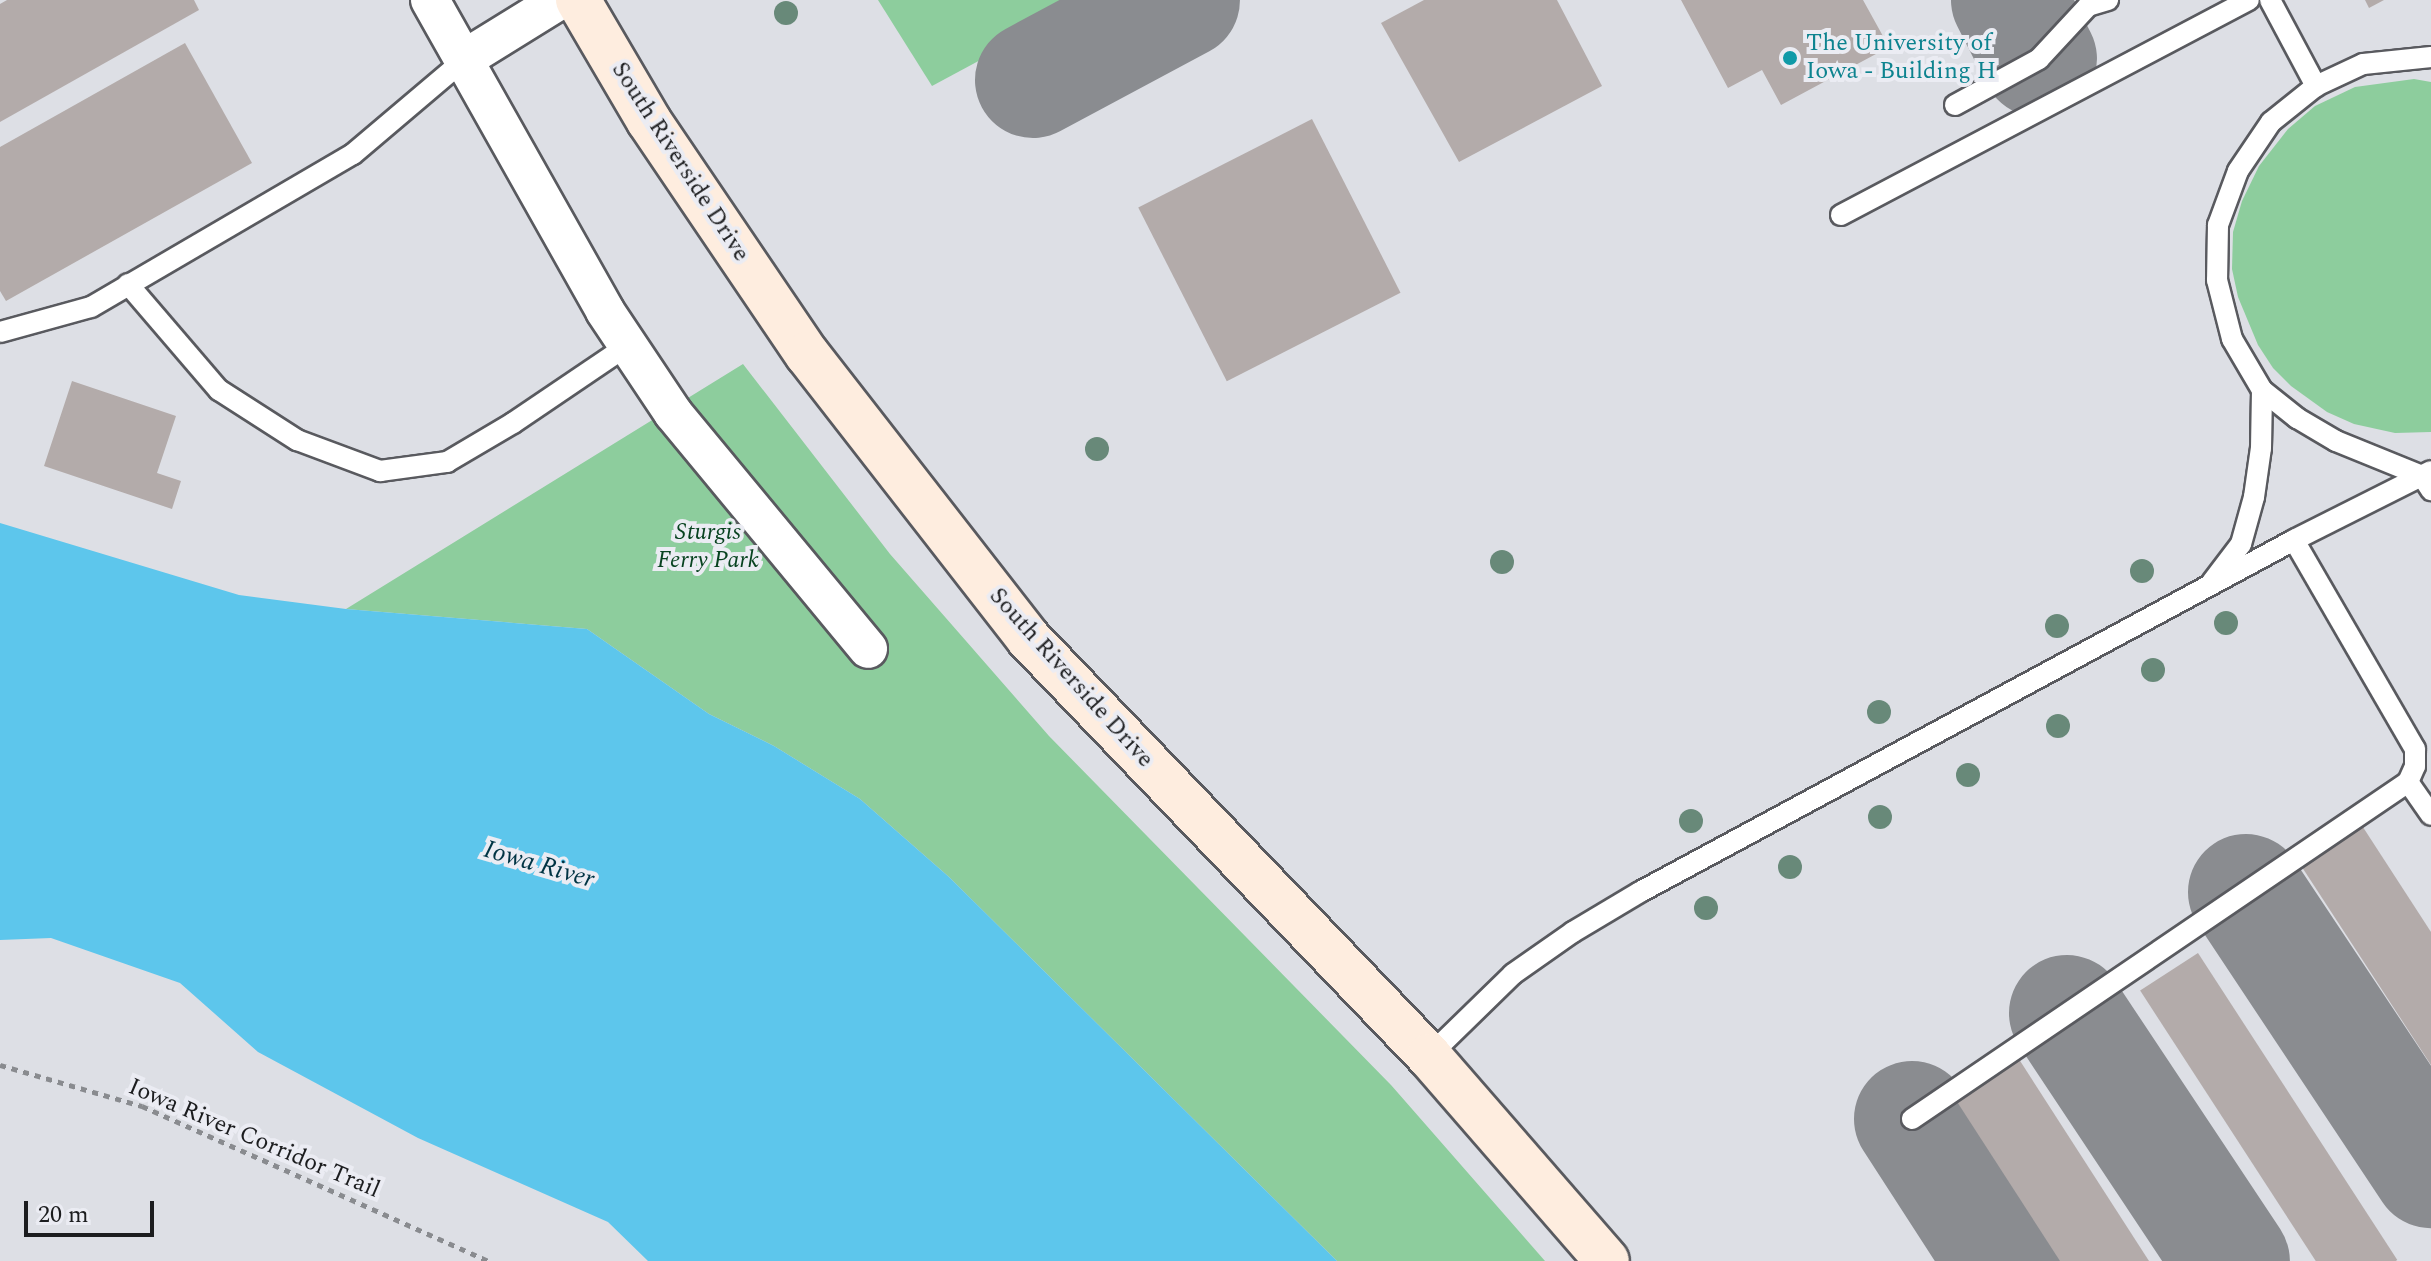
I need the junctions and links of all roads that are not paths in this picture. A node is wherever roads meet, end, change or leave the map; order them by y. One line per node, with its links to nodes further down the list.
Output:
1 (430, 0): 8 (street)
2 (560, 0): 8 (street)
3 (578, 0): 22 (main road, South Riverside Drive)
4 (2108, 0): 10 (lane)
5 (2249, 0): 11 (lane)
6 (2270, 0): 9 (lane)
7 (2431, 57): 9 (lane)
8 (466, 58): 12 (lane); 14 (street)
9 (2316, 86): 15 (lane)
10 (1955, 105)
11 (1841, 215)
12 (128, 284): 13 (lane); 14 (lane)
13 (0, 332)
14 (628, 345): 19 (street)
15 (2262, 390): 16 (lane); 18 (lane)
16 (2428, 479): 17 (lane)
17 (2294, 540): 18 (lane); 20 (lane)
18 (2208, 587): 22 (lane)
19 (868, 649)
20 (2408, 782): 21 (lane); 23 (lane)
21 (2431, 815)
22 (1429, 1056): 24 (main road, South Riverside Drive)
23 (1912, 1119)
24 (1607, 1261)

